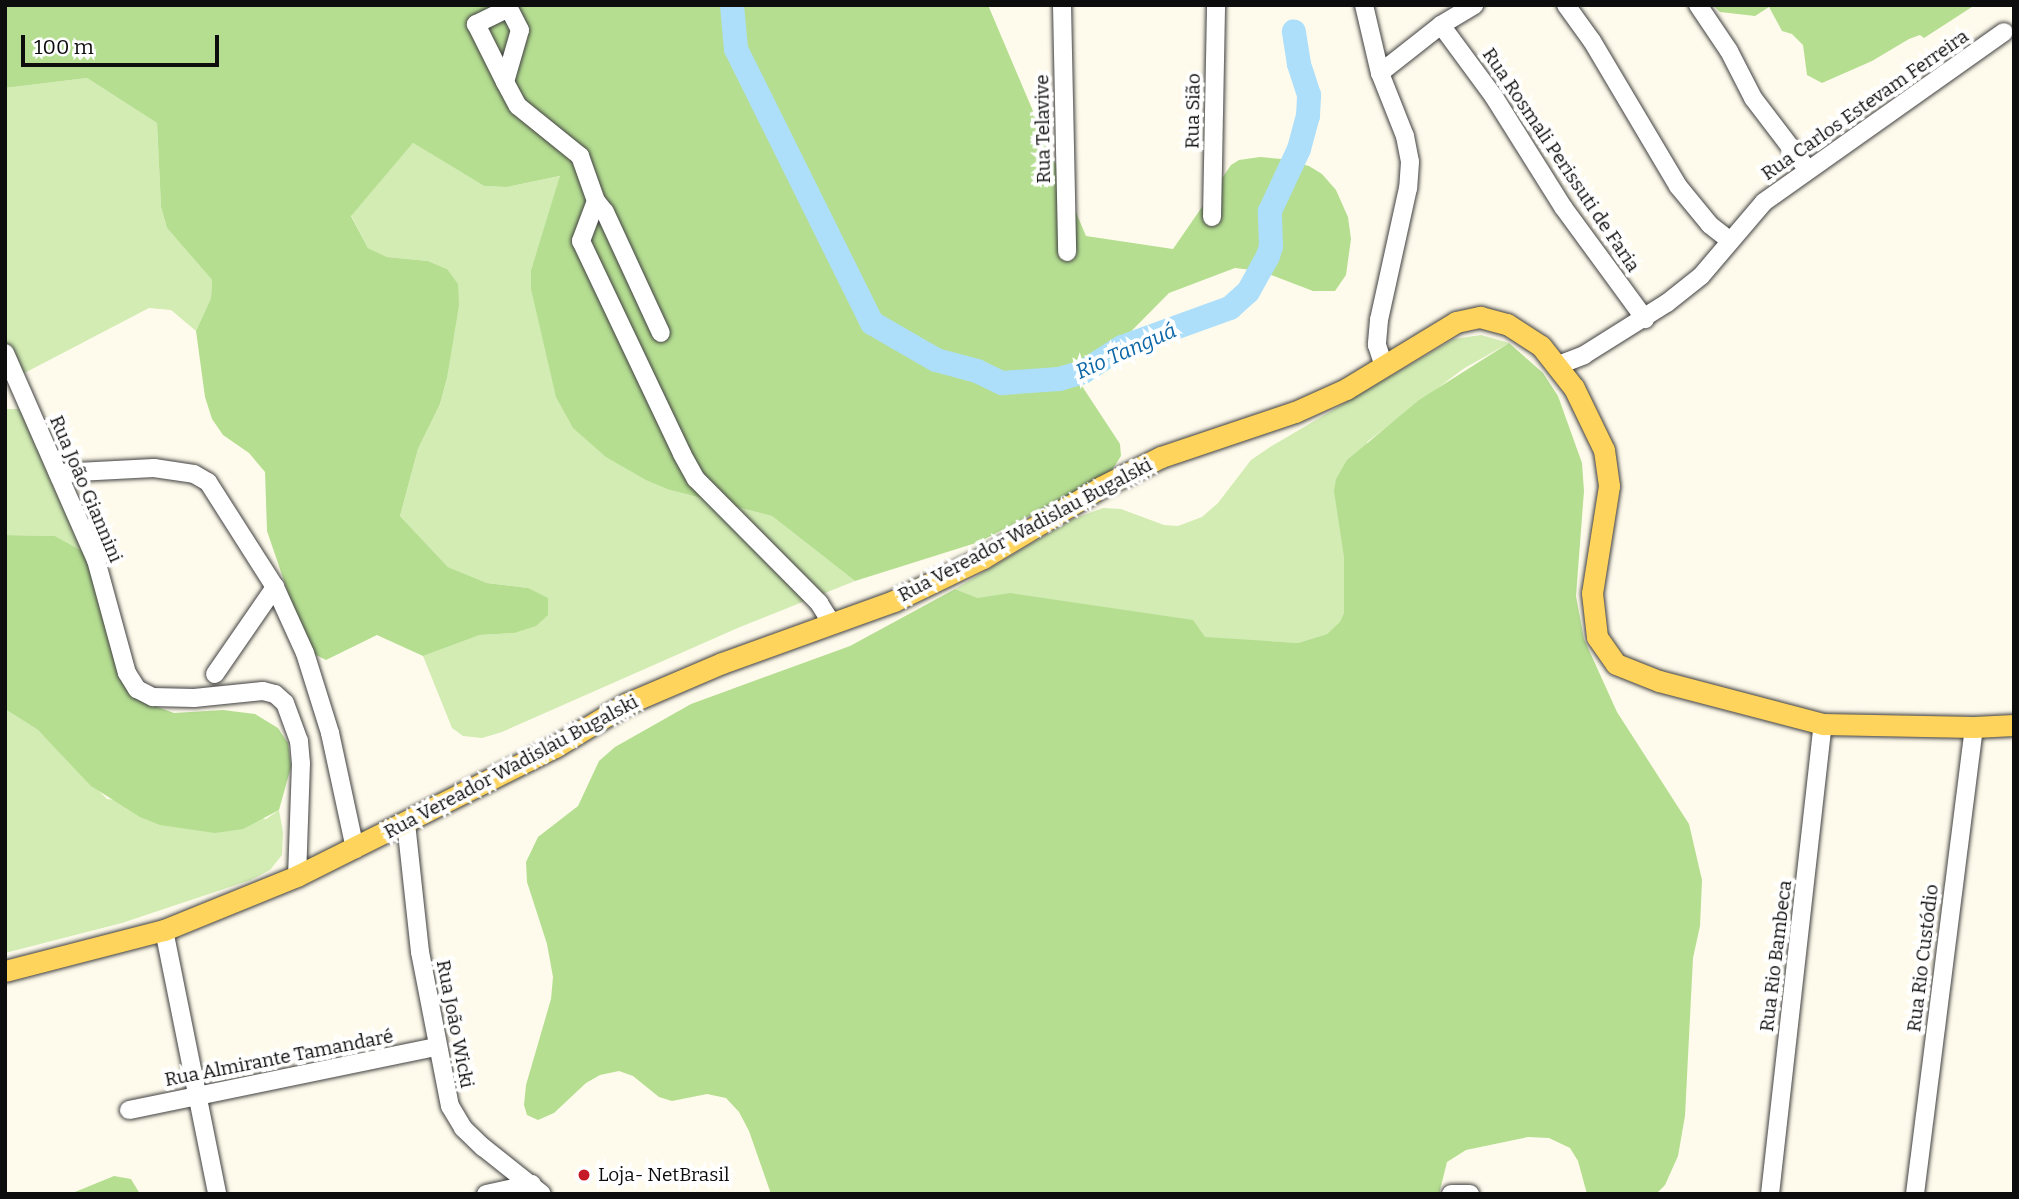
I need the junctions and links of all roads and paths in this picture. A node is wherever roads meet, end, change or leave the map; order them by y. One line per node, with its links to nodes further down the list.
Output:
1 (1062, 5): 15 (street, Rua Telavive)
2 (1216, 5): 13 (street, Rua Sião)
3 (1364, 5): 9 (street)
4 (1474, 5): 7 (street)
5 (1566, 5): 14 (street)
6 (1698, 5): 11 (street)
7 (1441, 25): 9 (street); 16 (street, Rua Rosmali Perissuti de Faria)
8 (2004, 32): 11 (street, Rua Carlos Estevam Ferreira)
9 (1380, 73): 19 (street)
10 (505, 82): 12 (street)
11 (1807, 169): 14 (street, Rua Carlos Estevam Ferreira)
12 (596, 201): 17 (street); 23 (street)
13 (1212, 217)
14 (1729, 240): 16 (street, Rua Carlos Estevam Ferreira)
15 (1067, 252)
16 (1645, 319): 20 (street, Rua Carlos Estevam Ferreira)
17 (661, 333)
18 (5, 353): 21 (street, Rua João Giannini)
19 (1384, 366): 20 (main road, Rua Vereador Wadislau Bugalski); 23 (main road, Rua Vereador Wadislau Bugalski)
20 (1556, 366): 25 (main road, Rua Vereador Wadislau Bugalski)
21 (58, 473): 22 (street); 30 (street, Rua João Giannini)
22 (275, 587): 24 (street); 29 (street)
23 (832, 624): 28 (main road, Rua Vereador Wadislau Bugalski)
24 (215, 674)
25 (1823, 724): 27 (main road, Rua Vereador Wadislau Bugalski); 41 (street, Rua Rio Bambeca)
26 (2014, 725): 27 (main road, Rua Vereador Wadislau Bugalski)
27 (1974, 727): 42 (street, Rua Rio Custódio)
28 (406, 823): 29 (main road, Rua Vereador Wadislau Bugalski); 33 (street, Rua João Wicki)
29 (355, 849): 30 (main road, Rua Vereador Wadislau Bugalski)
30 (298, 876): 31 (main road, Rua Vereador Wadislau Bugalski)
31 (164, 930): 32 (main road, Rua Vereador Wadislau Bugalski); 34 (street)
32 (5, 971)
33 (437, 1047): 34 (street, Rua Almirante Tamandaré); 36 (street, Rua João Wicki)
34 (197, 1096): 35 (street, Rua Almirante Tamandaré); 37 (street)
35 (130, 1110)
36 (537, 1189): 38 (street)
37 (217, 1194)
38 (486, 1194)
39 (1451, 1194): 40 (street)
40 (1470, 1194)
41 (1770, 1194)
42 (1915, 1194)

